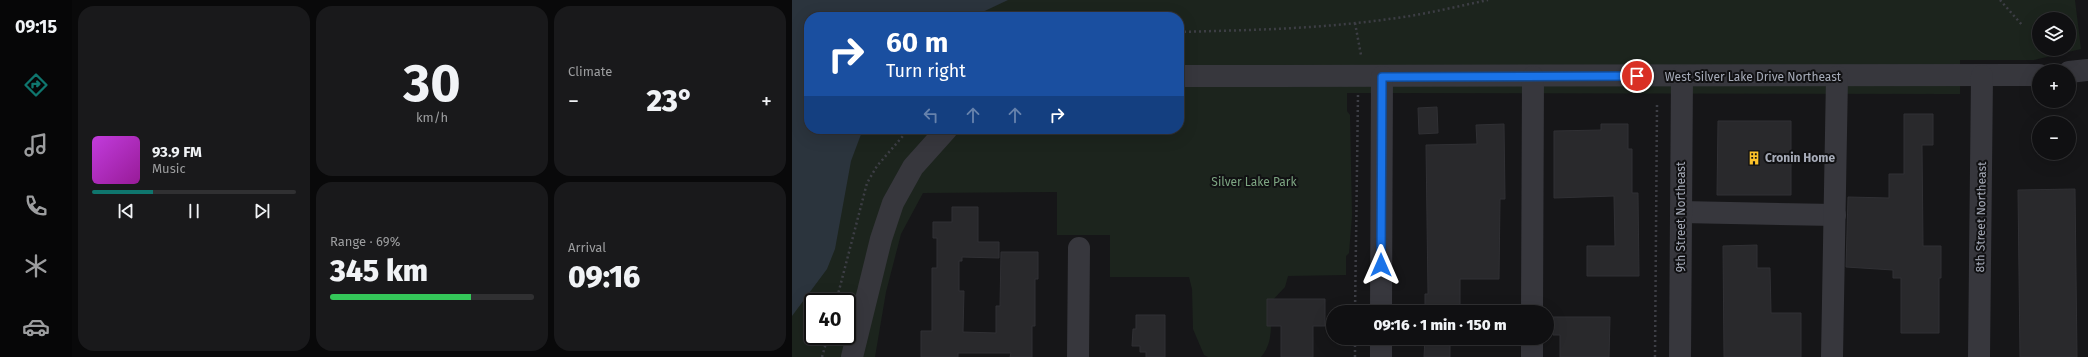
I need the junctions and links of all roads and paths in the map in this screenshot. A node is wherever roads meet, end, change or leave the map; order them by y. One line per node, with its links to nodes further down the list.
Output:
1 (1488, 0): 3 (path)
2 (2000, 0): 4 (path)
3 (1355, 24): 5 (path); 12 (path)
4 (2023, 26)
5 (1184, 32)
6 (2088, 70): 7 (street)
7 (2076, 71)
8 (2032, 75): 11 (street, West Silver Lake Drive Northeast)
9 (1184, 76): 12 (street, West Silver Lake Drive Northeast)
10 (1682, 76): 14 (street, West Silver Lake Drive Northeast); 15 (street, West Silver Lake Drive Northeast); 19 (street, 9th Street Northeast)
11 (1982, 76): 15 (street, West Silver Lake Drive Northeast); 39 (street, 8th Street Northeast)
12 (1360, 77): 13 (street, West Silver Lake Drive Northeast); 23 (path)
13 (1382, 77): 14 (street, West Silver Lake Drive Northeast); 24 (street)
14 (1533, 77): 25 (street)
15 (1837, 77): 20 (street)
16 (1658, 105): 36 (path)
17 (905, 134): 22 (path)
18 (943, 134): 31 (street)
19 (1681, 212): 20 (street); 37 (street, 9th Street Northeast)
20 (1835, 214): 38 (street)
21 (1079, 248): 32 (street)
22 (838, 293)
23 (1355, 305)
24 (1381, 305)
25 (1532, 305)
26 (825, 345): 30 (path)
27 (1355, 345): 33 (path)
28 (1381, 345): 34 (street)
29 (1532, 345): 35 (street)
30 (822, 357)
31 (852, 357)
32 (1078, 357)
33 (1355, 357)
34 (1380, 357)
35 (1532, 357)
36 (1655, 357)
37 (1680, 357)
38 (1832, 357)
39 (1979, 357)

